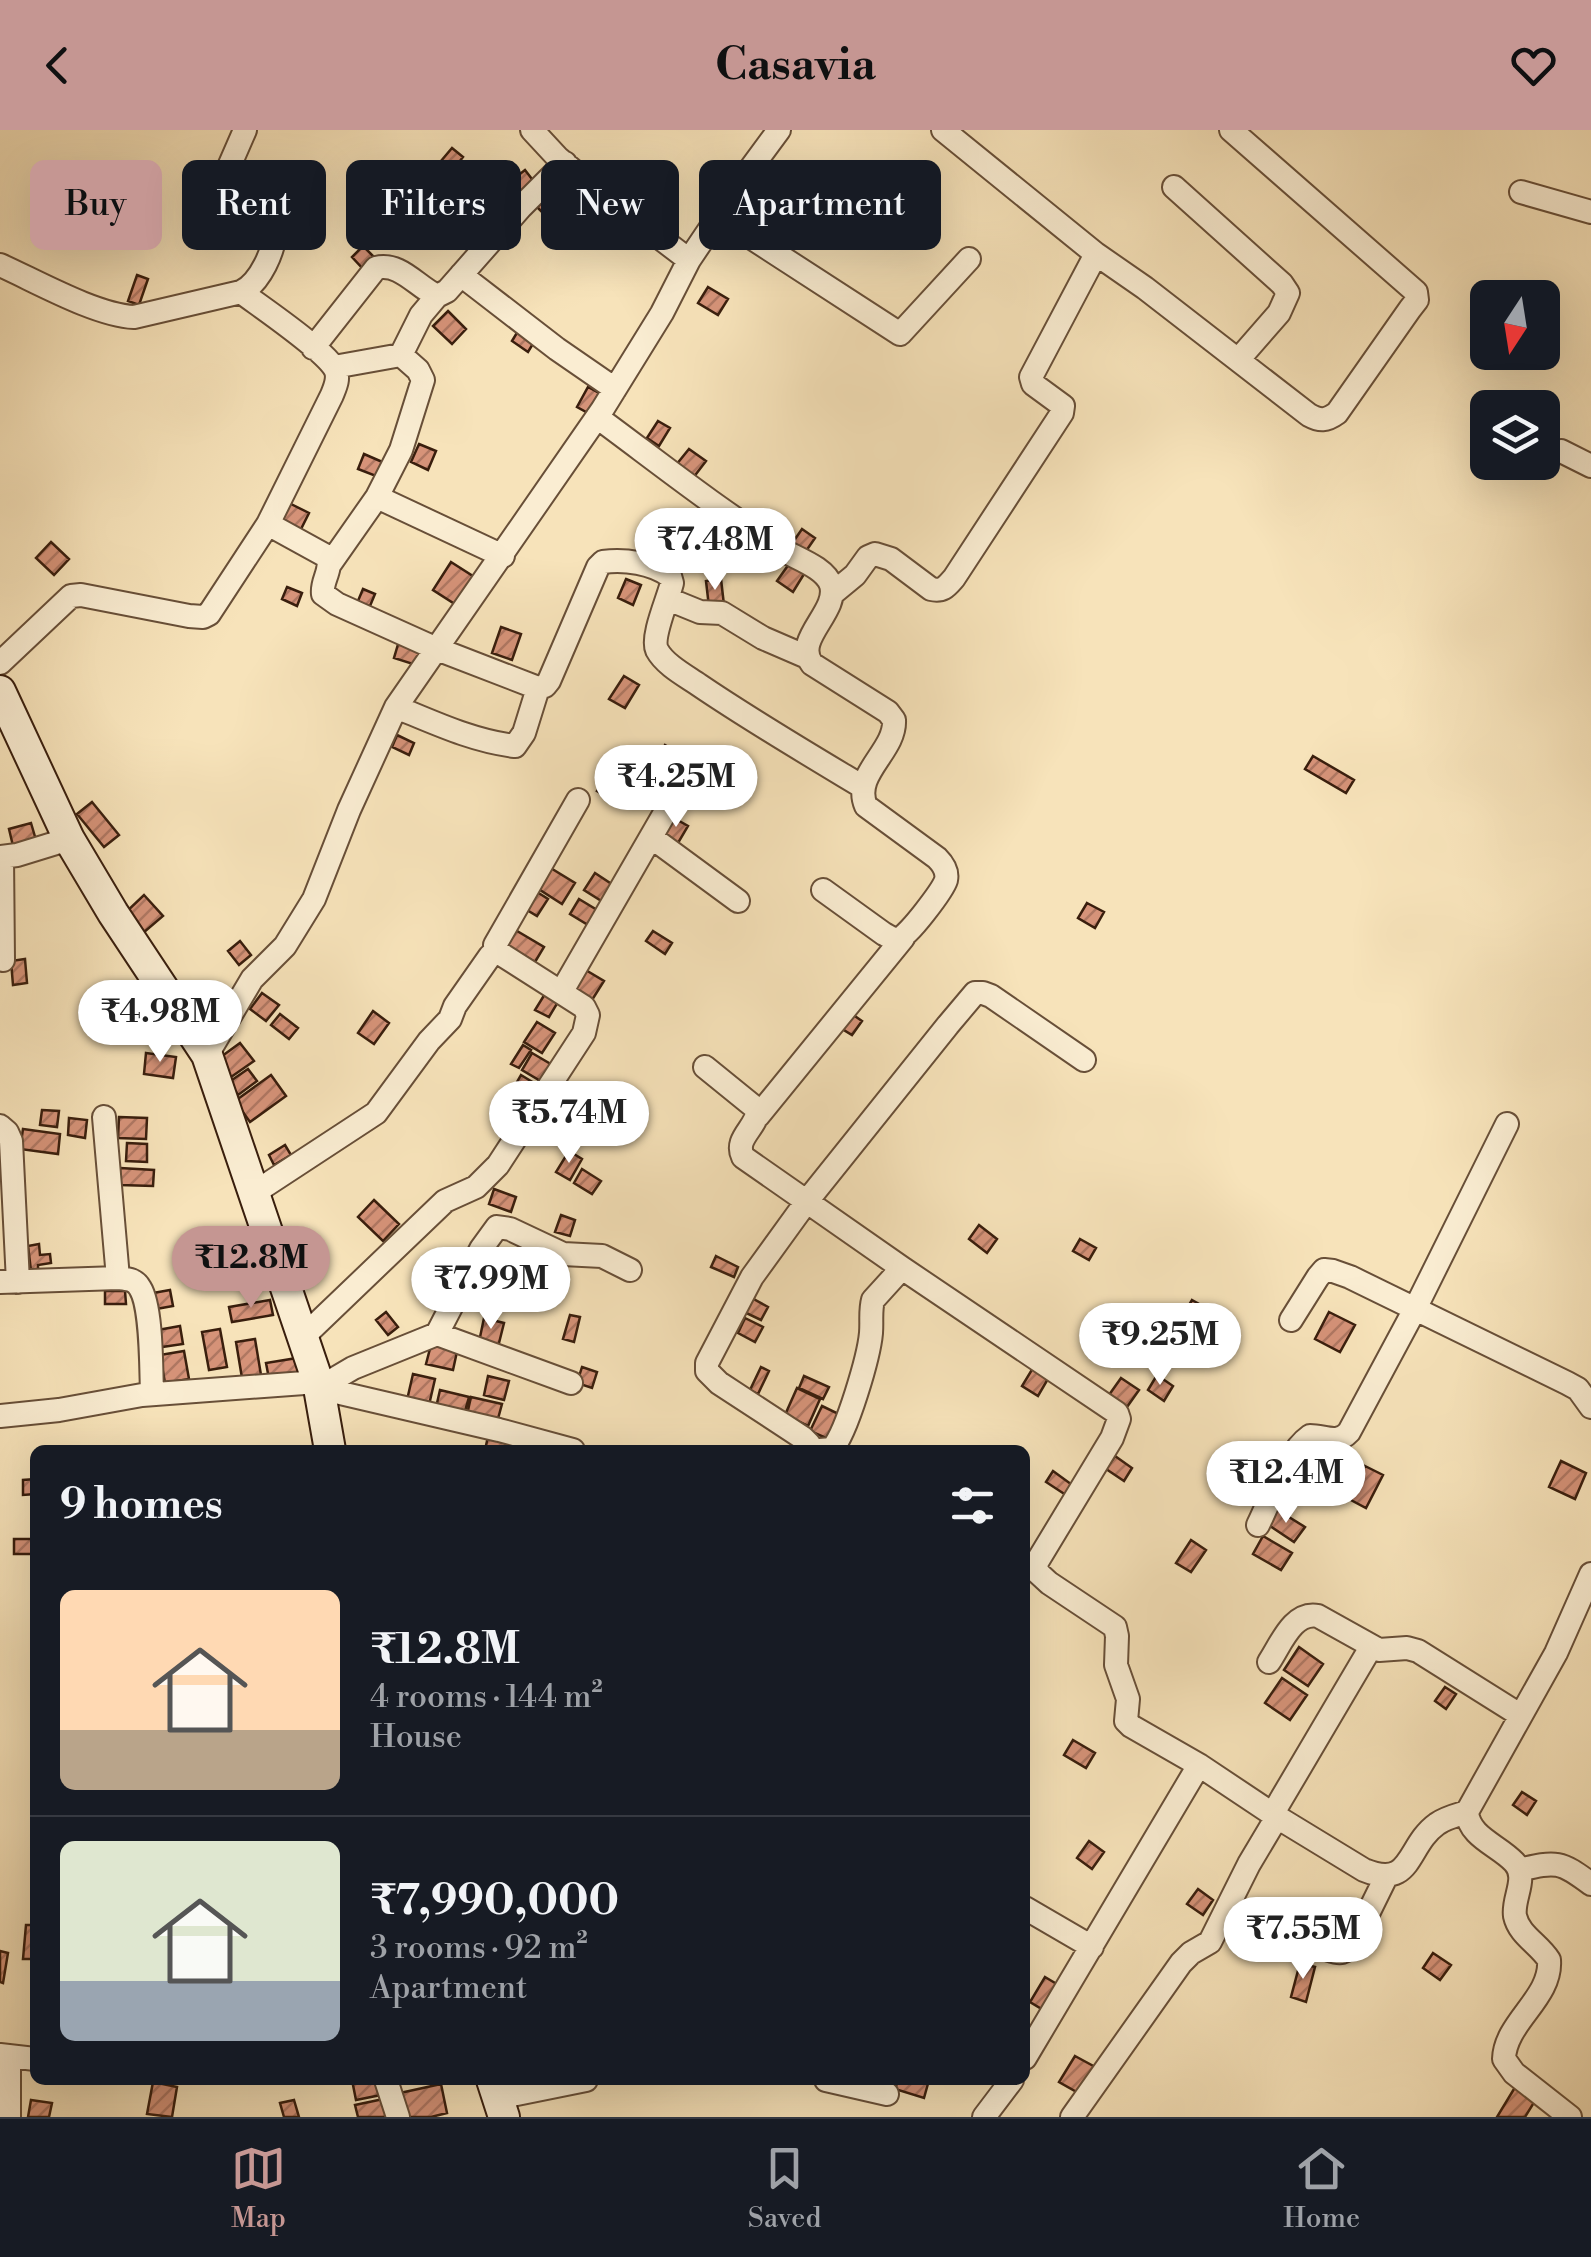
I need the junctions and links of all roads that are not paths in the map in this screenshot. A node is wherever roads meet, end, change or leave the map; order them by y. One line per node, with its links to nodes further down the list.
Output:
1 (244, 130): 20 (street)
2 (532, 130): 6 (street)
3 (779, 130): 7 (street)
4 (942, 130): 15 (street)
5 (1231, 130): 24 (street)
6 (561, 160)
7 (758, 160)
8 (541, 187): 19 (street)
9 (1174, 187): 24 (street)
10 (1521, 192): 11 (street)
11 (1591, 212)
12 (699, 245): 17 (street)
13 (676, 250): 17 (street)
14 (770, 250): 16 (street)
15 (1096, 254): 24 (street); 34 (street)
16 (969, 259)
17 (689, 260): 26 (street)
18 (0, 265): 20 (street)
19 (461, 276): 21 (street); 26 (street)
20 (241, 292): 22 (street)
21 (437, 296): 22 (street); 23 (street)
22 (313, 348): 25 (street)
23 (400, 354): 25 (street); 30 (street)
24 (1238, 360)
25 (334, 367): 31 (street)
26 (615, 389): 27 (street)
27 (597, 417): 32 (street); 34 (street)
28 (1562, 450): 29 (street)
29 (1591, 466)
30 (377, 497): 32 (street); 33 (street)
31 (268, 524): 33 (street); 38 (street)
32 (503, 556): 36 (street)
33 (330, 564): 36 (street)
34 (832, 594): 37 (street)
35 (668, 598): 37 (street); 39 (street); 42 (street)
36 (436, 649): 39 (street); 41 (street)
37 (808, 657): 42 (street)
38 (0, 663)
39 (538, 688): 41 (street)
40 (0, 691): 46 (street)
41 (396, 708): 54 (street)
42 (863, 787): 50 (street)
43 (578, 800): 51 (street)
44 (670, 804): 45 (street)
45 (651, 837): 49 (street); 53 (street)
46 (69, 840): 47 (street); 54 (street)
47 (1, 856): 52 (street)
48 (823, 890): 50 (street)
49 (738, 901)
50 (903, 938): 57 (street)
51 (497, 951): 53 (street); 61 (street)
52 (3, 960)
53 (562, 991): 70 (street)
54 (207, 1055): 61 (street)
55 (1084, 1060): 62 (street)
56 (705, 1067): 57 (street)
57 (758, 1116): 62 (street)
58 (104, 1117): 65 (street)
59 (1507, 1124): 67 (street)
60 (0, 1126): 66 (street)
61 (254, 1192): 70 (street)
62 (807, 1202): 63 (street); 78 (street)
63 (902, 1268): 79 (street); 81 (street)
64 (630, 1270): 69 (street)
65 (118, 1278): 66 (street); 73 (street)
66 (9, 1282)
67 (1415, 1309): 68 (street); 74 (street); 80 (street)
68 (1291, 1320)
69 (437, 1334): 71 (street); 72 (street)
70 (303, 1338): 72 (street)
71 (571, 1383)
72 (319, 1385): 73 (street); 76 (street); 77 (street)
73 (152, 1394): 75 (street)
74 (1591, 1407)
75 (0, 1416)
76 (329, 1445)
77 (554, 1445)
78 (816, 1445)
79 (830, 1445)
80 (1258, 1525)
81 (1031, 1567): 86 (street)
82 (1591, 1574): 85 (street)
83 (1371, 1647): 84 (street); 85 (street); 88 (street)
84 (1269, 1662)
85 (1520, 1715): 87 (street)
86 (1200, 1765): 88 (street); 94 (street)
87 (1467, 1812): 89 (street); 90 (street)
88 (1277, 1817): 90 (street); 107 (street)
89 (1519, 1870): 91 (street); 108 (street)
90 (1386, 1877): 93 (street)
91 (1591, 1884)
92 (1030, 1911): 94 (street)
93 (1274, 1916)
94 (1092, 1947): 95 (street)
95 (1030, 2047)
96 (4, 2055): 97 (street); 104 (street)
97 (30, 2058)
98 (388, 2085): 105 (street)
99 (562, 2085): 103 (street)
100 (848, 2085): 102 (street)
101 (1008, 2085): 106 (street)
102 (887, 2094)
103 (498, 2098)
104 (9, 2117)
105 (398, 2117)
106 (984, 2117)
107 (1072, 2117)
108 (1570, 2117)

